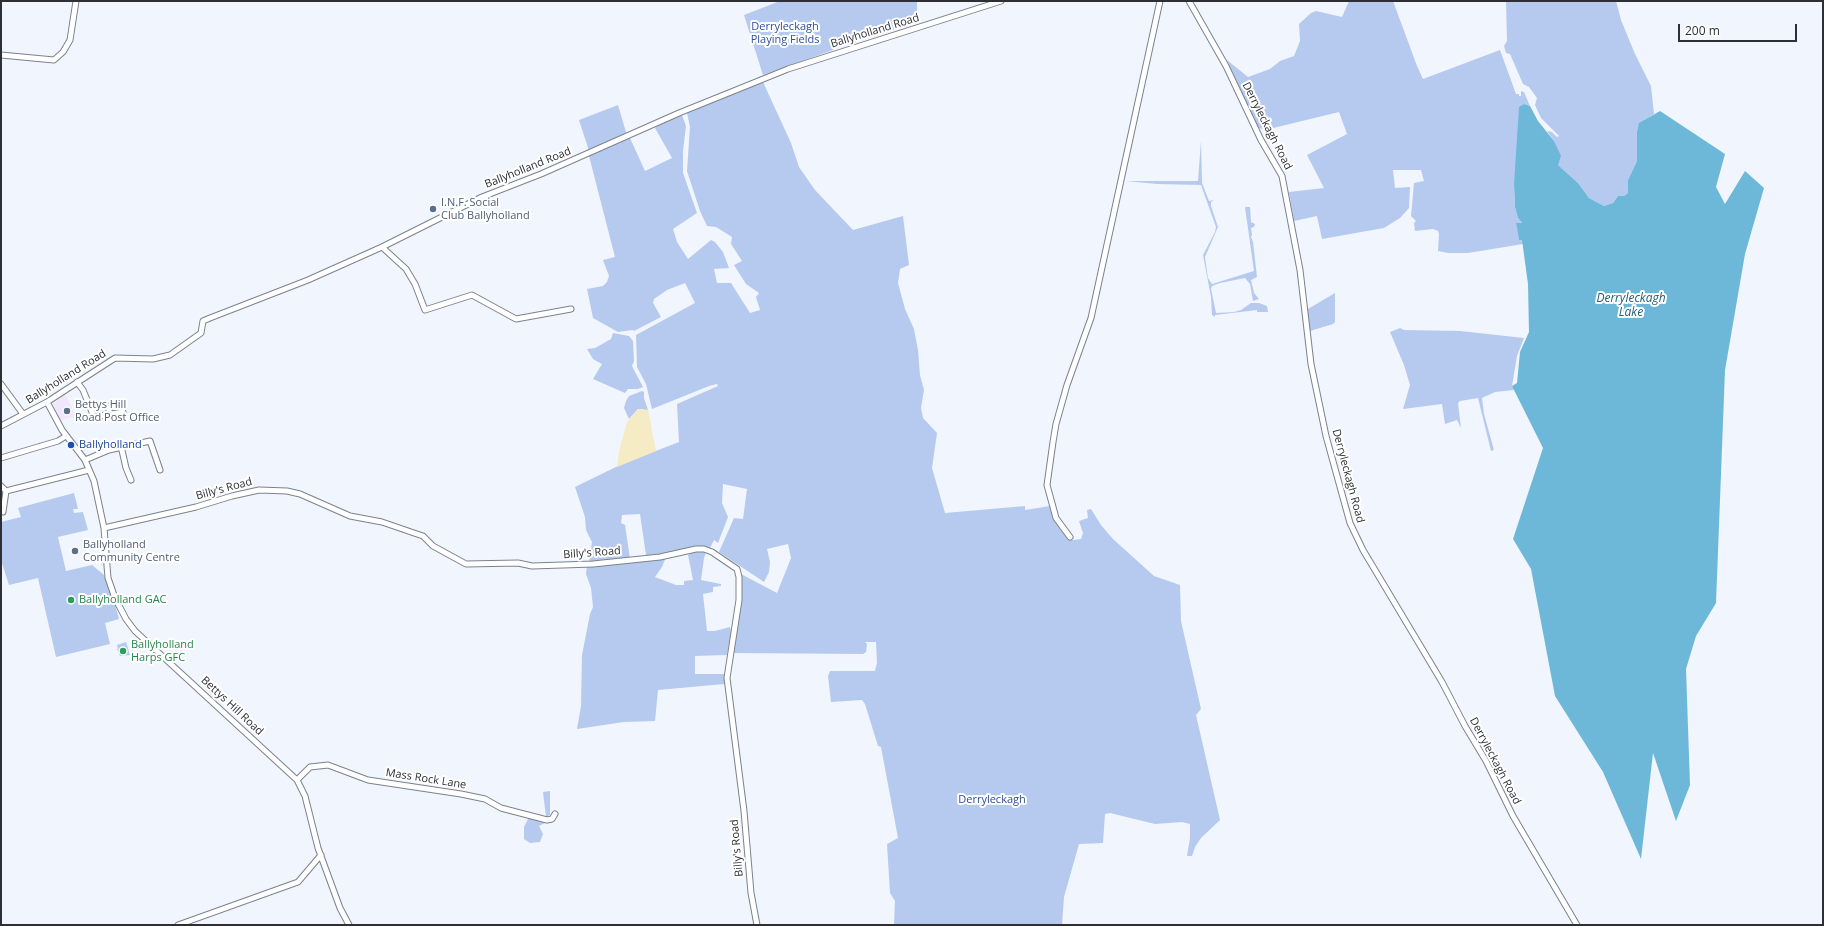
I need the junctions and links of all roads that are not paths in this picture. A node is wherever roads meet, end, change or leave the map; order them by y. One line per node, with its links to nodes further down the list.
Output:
1 (76, 1): 5 (street)
2 (1001, 1): 6 (street, Ballyholland Road)
3 (1160, 1): 27 (street)
4 (1189, 1): 34 (street, Derryleckagh Road)
5 (1, 55)
6 (382, 247): 7 (street); 8 (street, Ballyholland Road)
7 (571, 309)
8 (77, 382): 10 (street, Ballyholland Road); 14 (street)
9 (1, 384): 13 (street)
10 (47, 402): 13 (street, Ballyholland Road); 16 (street, Bettys Hill Road)
11 (108, 406): 14 (street)
12 (123, 412): 14 (street)
13 (23, 414): 15 (street, Ballyholland Road)
14 (110, 414)
15 (1, 426)
16 (66, 436): 18 (street); 19 (street, Bettys Hill Road)
17 (121, 446): 19 (street); 21 (street); 22 (street)
18 (1, 458)
19 (85, 460): 20 (street, Bettys Hill Road)
20 (89, 470): 24 (street); 26 (street, Bettys Hill Road)
21 (160, 470)
22 (131, 480)
23 (1, 486): 24 (street)
24 (6, 491): 25 (street)
25 (3, 512)
26 (104, 528): 28 (street, Bettys Hill Road); 33 (street, Billy's Road)
27 (1070, 537)
28 (297, 780): 29 (street, Mass Rock Lane); 30 (street, Bettys Hill Road)
29 (555, 814)
30 (321, 855): 31 (street); 32 (street, Bettys Hill Road)
31 (178, 925)
32 (349, 925)
33 (757, 925)
34 (1577, 925)

